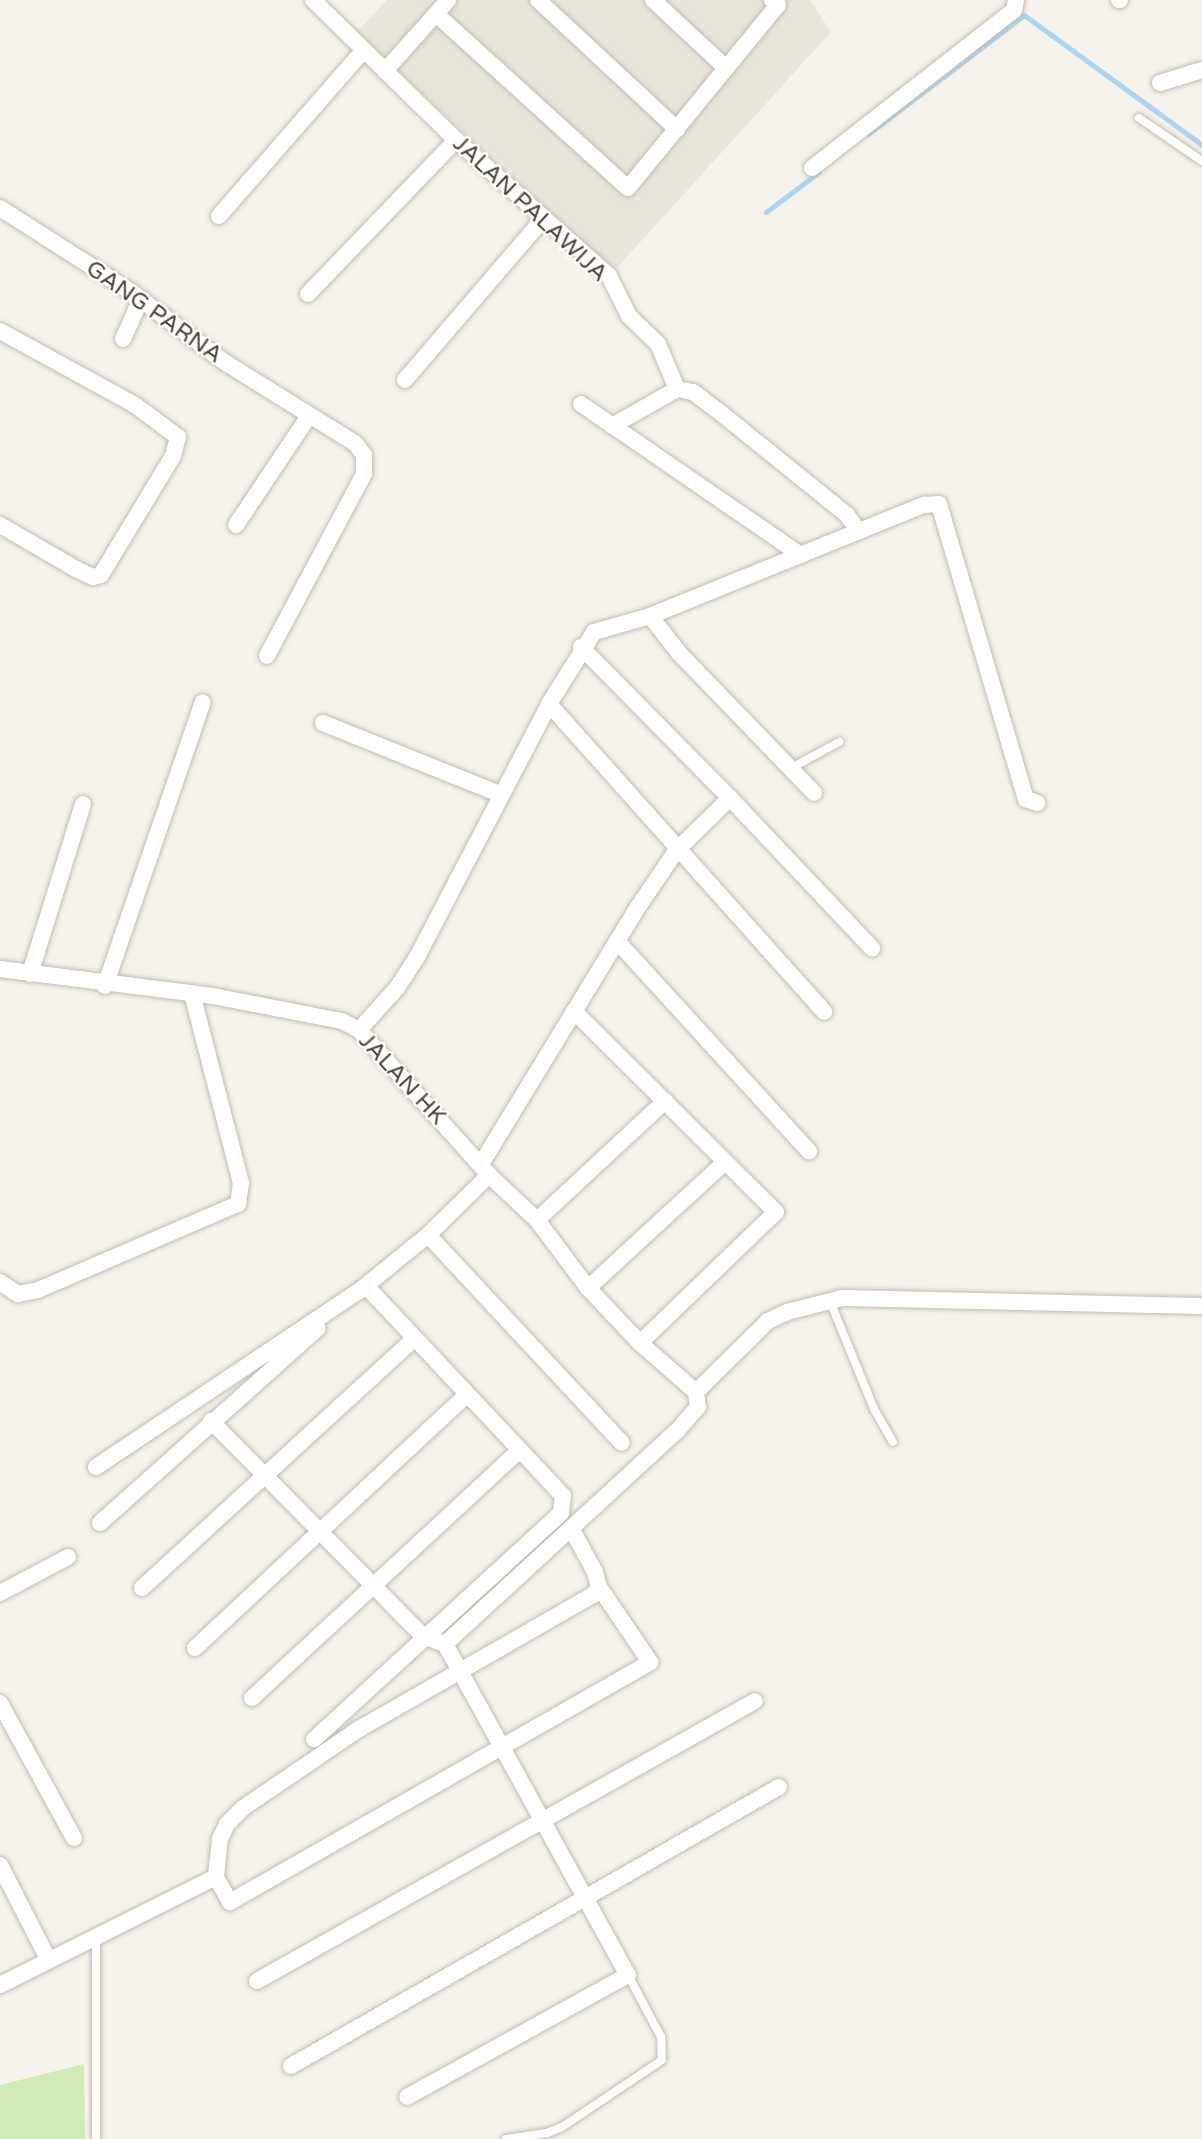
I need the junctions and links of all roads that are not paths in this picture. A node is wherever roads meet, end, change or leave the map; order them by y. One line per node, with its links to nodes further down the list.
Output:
1 (313, 0): 8 (street, JALAN PALAWIJA)
2 (449, 0): 7 (street)
3 (538, 0): 14 (street)
4 (653, 0): 9 (street)
5 (772, 0): 9 (street)
6 (1016, 0): 17 (street)
7 (436, 14): 10 (street); 14 (street)
8 (364, 50): 10 (street, JALAN PALAWIJA); 19 (street)
9 (726, 68): 14 (street)
10 (385, 71): 15 (street, JALAN PALAWIJA)
11 (1198, 75): 12 (street)
12 (1160, 83)
13 (1139, 118): 16 (lane)
14 (677, 129)
15 (456, 140): 20 (street, JALAN PALAWIJA); 21 (street)
16 (1202, 161)
17 (811, 168)
18 (0, 208): 22 (street, GANG PARNA)
19 (219, 216)
20 (542, 220): 25 (street); 26 (street, JALAN PALAWIJA)
21 (307, 294)
22 (141, 299): 24 (street); 28 (street, GANG PARNA)
23 (0, 331): 30 (street)
24 (123, 340)
25 (405, 380)
26 (677, 389): 29 (street); 32 (street)
27 (581, 404): 29 (street)
28 (309, 416): 31 (street); 36 (street, GANG PARNA)
29 (612, 426): 33 (street)
30 (0, 525)
31 (236, 525)
32 (858, 530): 33 (street); 45 (street)
33 (800, 555): 34 (street)
34 (650, 616): 35 (street); 41 (street)
35 (581, 647): 38 (street); 44 (street)
36 (267, 656)
37 (203, 702): 52 (street)
38 (548, 704): 43 (street); 47 (street)
39 (323, 723): 43 (street)
40 (839, 742): 41 (lane)
41 (791, 768): 42 (street)
42 (814, 793)
43 (500, 794): 56 (street)
44 (730, 798): 47 (street); 49 (street)
45 (1037, 803)
46 (83, 804): 51 (street)
47 (676, 851): 48 (street); 55 (street)
48 (617, 941): 54 (street); 58 (street)
49 (872, 948)
50 (0, 969): 51 (street, JALAN HK)
51 (30, 974): 52 (street, JALAN HK)
52 (105, 986): 53 (street, JALAN HK)
53 (192, 994): 56 (street, JALAN HK); 63 (street)
54 (574, 1012): 57 (street); 60 (street)
55 (824, 1012)
56 (359, 1030): 60 (street, JALAN HK)
57 (665, 1101): 59 (street); 61 (street)
58 (809, 1151)
59 (724, 1163): 65 (street); 69 (street)
60 (485, 1170): 61 (street, JALAN HK); 62 (street)
61 (537, 1220): 65 (street, JALAN HK)
62 (428, 1235): 64 (street); 74 (street)
63 (0, 1282)
64 (366, 1286): 68 (street); 72 (street); 76 (street)
65 (588, 1288): 69 (street, JALAN HK)
66 (830, 1301): 67 (street); 70 (street); 73 (lane)
67 (1202, 1306)
68 (415, 1338): 71 (street); 77 (street)
69 (640, 1343): 70 (street, JALAN HK)
70 (696, 1392): 79 (street)
71 (467, 1394): 75 (street); 80 (street)
72 (211, 1421): 77 (street); 78 (street)
73 (893, 1442)
74 (622, 1443)
75 (520, 1450): 82 (street); 86 (street)
76 (96, 1467)
77 (266, 1476): 80 (street); 84 (street)
78 (100, 1523)
79 (571, 1528): 83 (street); 87 (street)
80 (320, 1532): 82 (street); 88 (street)
81 (68, 1557): 85 (street)
82 (371, 1585): 86 (street); 90 (street)
83 (599, 1587): 89 (street); 94 (street)
84 (142, 1588)
85 (0, 1593)
86 (423, 1636): 87 (street); 93 (street)
87 (445, 1644): 89 (street)
88 (195, 1647)
89 (462, 1672): 94 (street); 99 (street)
90 (252, 1698)
91 (755, 1701): 96 (street)
92 (0, 1703): 97 (street)
93 (314, 1738)
94 (504, 1748): 96 (street); 99 (street)
95 (779, 1787): 100 (street)
96 (544, 1822): 100 (street); 104 (street)
97 (74, 1839)
98 (0, 1865): 102 (street)
99 (216, 1877): 101 (street)
100 (586, 1898): 103 (street); 106 (street)
101 (96, 1935): 102 (street); 108 (lane)
102 (48, 1959): 105 (street)
103 (628, 1975): 107 (street); 109 (lane)
104 (257, 1981)
105 (0, 1985)
106 (291, 2066)
107 (407, 2097)
108 (96, 2139)
109 (506, 2139)

